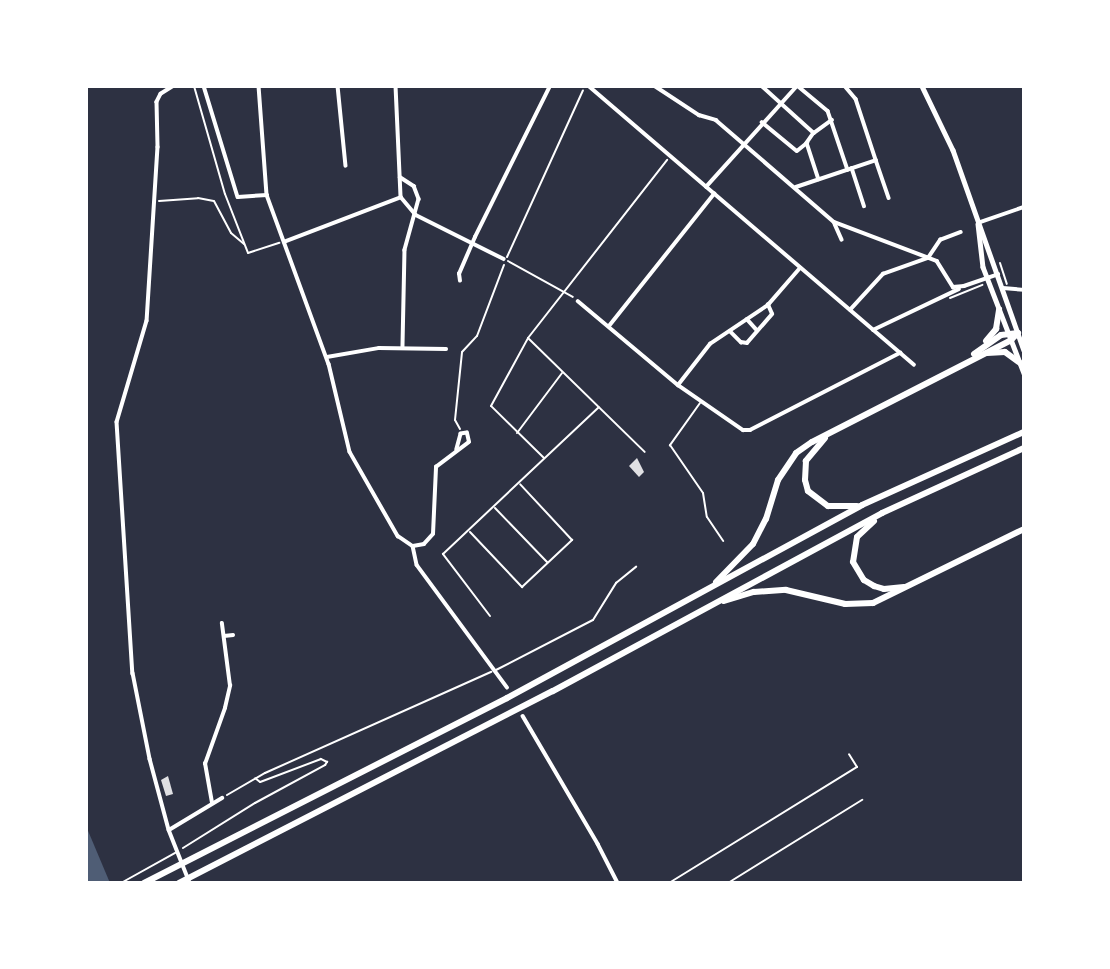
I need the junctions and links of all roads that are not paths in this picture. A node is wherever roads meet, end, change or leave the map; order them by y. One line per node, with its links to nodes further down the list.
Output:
1 (174, 86): 91 (street)
2 (205, 86): 27 (street)
3 (259, 86): 27 (street)
4 (338, 86): 20 (street)
5 (396, 86): 22 (street)
6 (550, 86): 38 (street)
7 (589, 86): 24 (street)
8 (655, 86): 17 (street)
9 (761, 86): 13 (street)
10 (798, 86): 13 (street); 14 (street)
11 (845, 86): 19 (street)
12 (922, 86): 34 (main road)
13 (780, 103): 15 (street); 16 (street)
14 (832, 120): 16 (street); 21 (street)
15 (762, 122): 17 (street); 18 (street)
16 (814, 133): 18 (street)
17 (743, 143): 24 (street); 25 (street)
18 (807, 143): 23 (street)
19 (876, 160): 21 (street); 29 (street)
20 (346, 166)
21 (850, 169): 23 (street); 30 (street)
22 (400, 177): 28 (street); 32 (street)
23 (819, 179): 25 (street)
24 (706, 187): 26 (street)
25 (796, 187): 33 (street)
26 (714, 194): 41 (street); 53 (street)
27 (267, 195): 37 (street)
28 (401, 197): 32 (street); 37 (street)
29 (889, 198)
30 (864, 206)
31 (1024, 207): 34 (street)
32 (416, 215): 38 (street); 59 (street)
33 (834, 222): 36 (street); 39 (street)
34 (978, 223): 42 (main road); 43 (main road)
35 (961, 232): 39 (street)
36 (842, 240)
37 (284, 242): 64 (street)
38 (473, 244): 40 (street); 44 (street)
39 (928, 258): 45 (street); 51 (street)
40 (505, 259)
41 (800, 268): 49 (street); 51 (street)
42 (998, 274): 43 (street); 46 (main road)
43 (987, 277): 45 (street); 50 (main road)
44 (460, 281)
45 (964, 286): 55 (street)
46 (1006, 288): 47 (street); 57 (main road)
47 (1024, 290)
48 (579, 301): 53 (street)
49 (768, 305): 52 (street); 56 (street)
50 (999, 309): 58 (main road); 61 (highway)
51 (850, 310): 55 (street)
52 (747, 319): 54 (street); 56 (street)
53 (609, 326): 68 (street)
54 (730, 330): 56 (street); 68 (street)
55 (873, 330): 63 (street)
56 (757, 331)
57 (1018, 333): 58 (highway); 62 (main road)
58 (1009, 337): 61 (highway); 65 (main road)
59 (403, 348): 60 (street); 64 (street)
60 (446, 349)
61 (982, 350): 65 (highway); 71 (highway)
62 (1024, 351)
63 (900, 353): 66 (street); 69 (street)
64 (327, 357): 78 (street)
65 (1020, 363): 67 (main road)
66 (914, 365)
67 (1024, 373)
68 (678, 385): 69 (street)
69 (701, 401): 77 (lane)
70 (1024, 432): 74 (highway)
71 (826, 436): 74 (highway); 81 (highway)
72 (1024, 448): 75 (highway)
73 (457, 449): 73 (street); 78 (street)
74 (862, 505): 81 (highway)
75 (883, 513): 80 (highway); 82 (highway)
76 (1023, 529): 80 (highway)
77 (723, 541)
78 (413, 546): 86 (street)
79 (635, 567): 86 (lane)
80 (909, 586): 82 (highway)
81 (707, 590): 92 (highway)
82 (709, 606): 93 (highway)
83 (222, 624): 85 (street)
84 (233, 635): 85 (street)
85 (224, 636): 90 (street)
86 (495, 670): 87 (street)
87 (507, 687)
88 (523, 716): 95 (street)
89 (222, 798): 90 (street)
90 (212, 803): 91 (street)
91 (170, 830): 94 (street)
92 (144, 883)
93 (179, 883)
94 (190, 883)
95 (618, 883)

